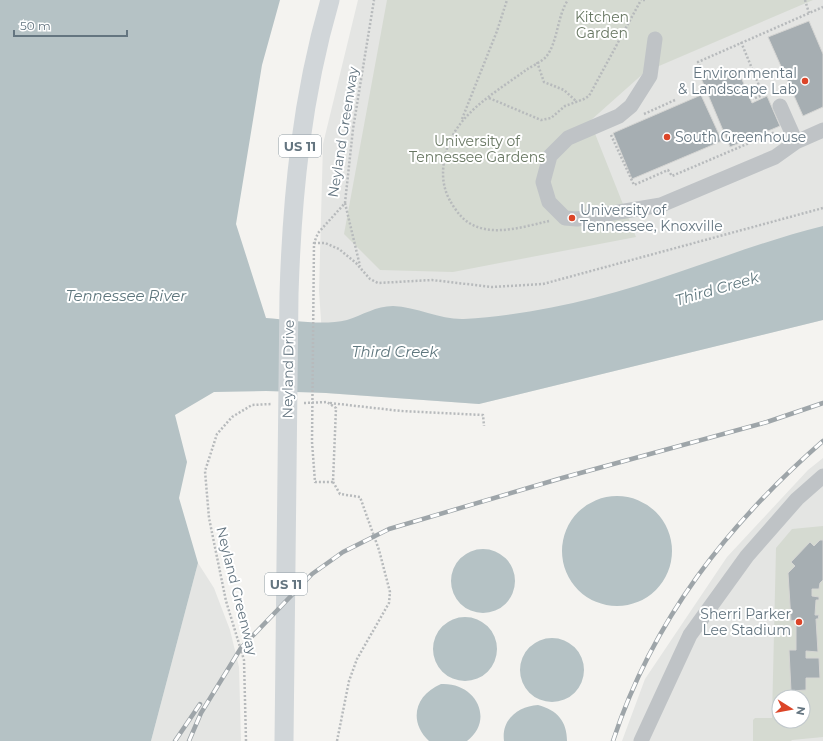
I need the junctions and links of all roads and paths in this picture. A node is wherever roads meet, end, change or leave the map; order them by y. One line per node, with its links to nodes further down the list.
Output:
1 (330, 0): 36 (main road, Neyland Drive / US 11)
2 (374, 0): 24 (path, Neyland Greenway)
3 (507, 0): 19 (path)
4 (568, 0): 11 (path)
5 (643, 0): 16 (path)
6 (805, 0): 8 (path)
7 (823, 7): 8 (path)
8 (809, 13): 10 (path)
9 (655, 38): 26 (lane)
10 (741, 42): 12 (path); 14 (path)
11 (537, 62): 13 (path); 16 (path)
12 (703, 74)
13 (489, 98): 16 (path); 19 (path)
14 (753, 99)
15 (675, 100): 18 (path)
16 (577, 102)
17 (780, 106): 20 (lane)
18 (642, 115)
19 (461, 121): 26 (path)
20 (789, 126): 21 (path); 23 (lane)
21 (608, 129)
22 (823, 130): 23 (lane)
23 (796, 142): 26 (lane)
24 (345, 203): 27 (path, Neyland Greenway); 28 (path)
25 (823, 208): 28 (path)
26 (565, 218)
27 (314, 243): 28 (path); 34 (path)
28 (361, 268)
29 (327, 402): 30 (path); 32 (path); 34 (path)
30 (297, 403)
31 (275, 404): 35 (path, Neyland Greenway)
32 (484, 426)
33 (823, 476): 38 (lane)
34 (332, 482): 37 (path)
35 (246, 741)
36 (284, 741)
37 (337, 741)
38 (641, 741)

